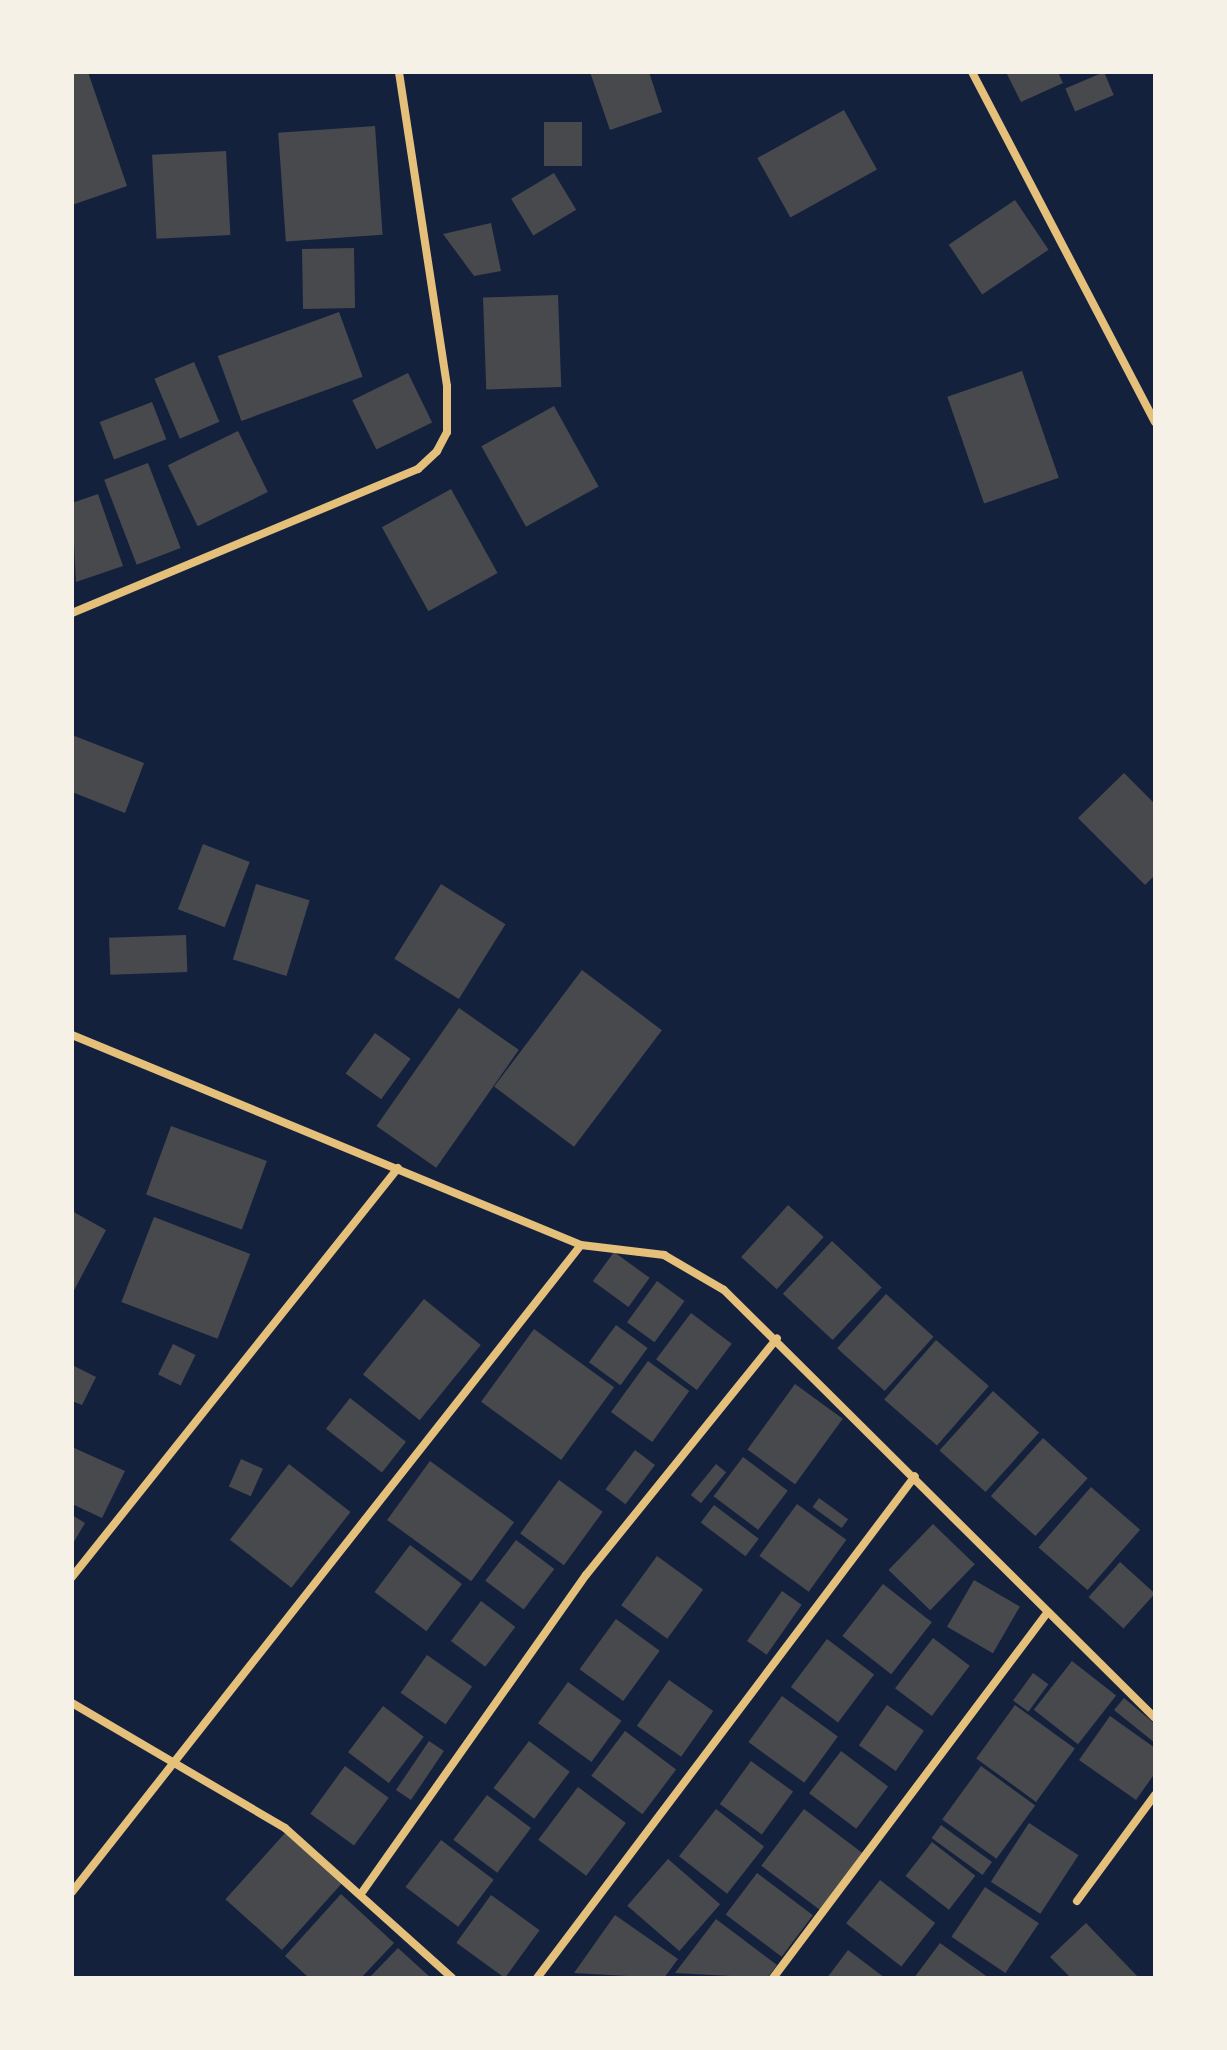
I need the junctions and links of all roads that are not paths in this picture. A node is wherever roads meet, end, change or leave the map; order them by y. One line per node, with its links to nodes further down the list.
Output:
1 (399, 72): 4 (street)
2 (972, 72): 3 (street)
3 (1155, 422)
4 (72, 613)
5 (72, 1035): 6 (street)
6 (398, 1168): 7 (street); 10 (street)
7 (581, 1245): 8 (street); 14 (street)
8 (777, 1338): 9 (street); 16 (street)
9 (915, 1476): 11 (street); 20 (street)
10 (72, 1577)
11 (1046, 1615): 13 (street); 21 (street)
12 (72, 1703): 14 (street)
13 (1155, 1718)
14 (175, 1762): 16 (street); 17 (street)
15 (1155, 1795): 18 (street)
16 (363, 1891): 19 (street)
17 (72, 1892)
18 (1077, 1901)
19 (452, 1978)
20 (537, 1978)
21 (773, 1978)

